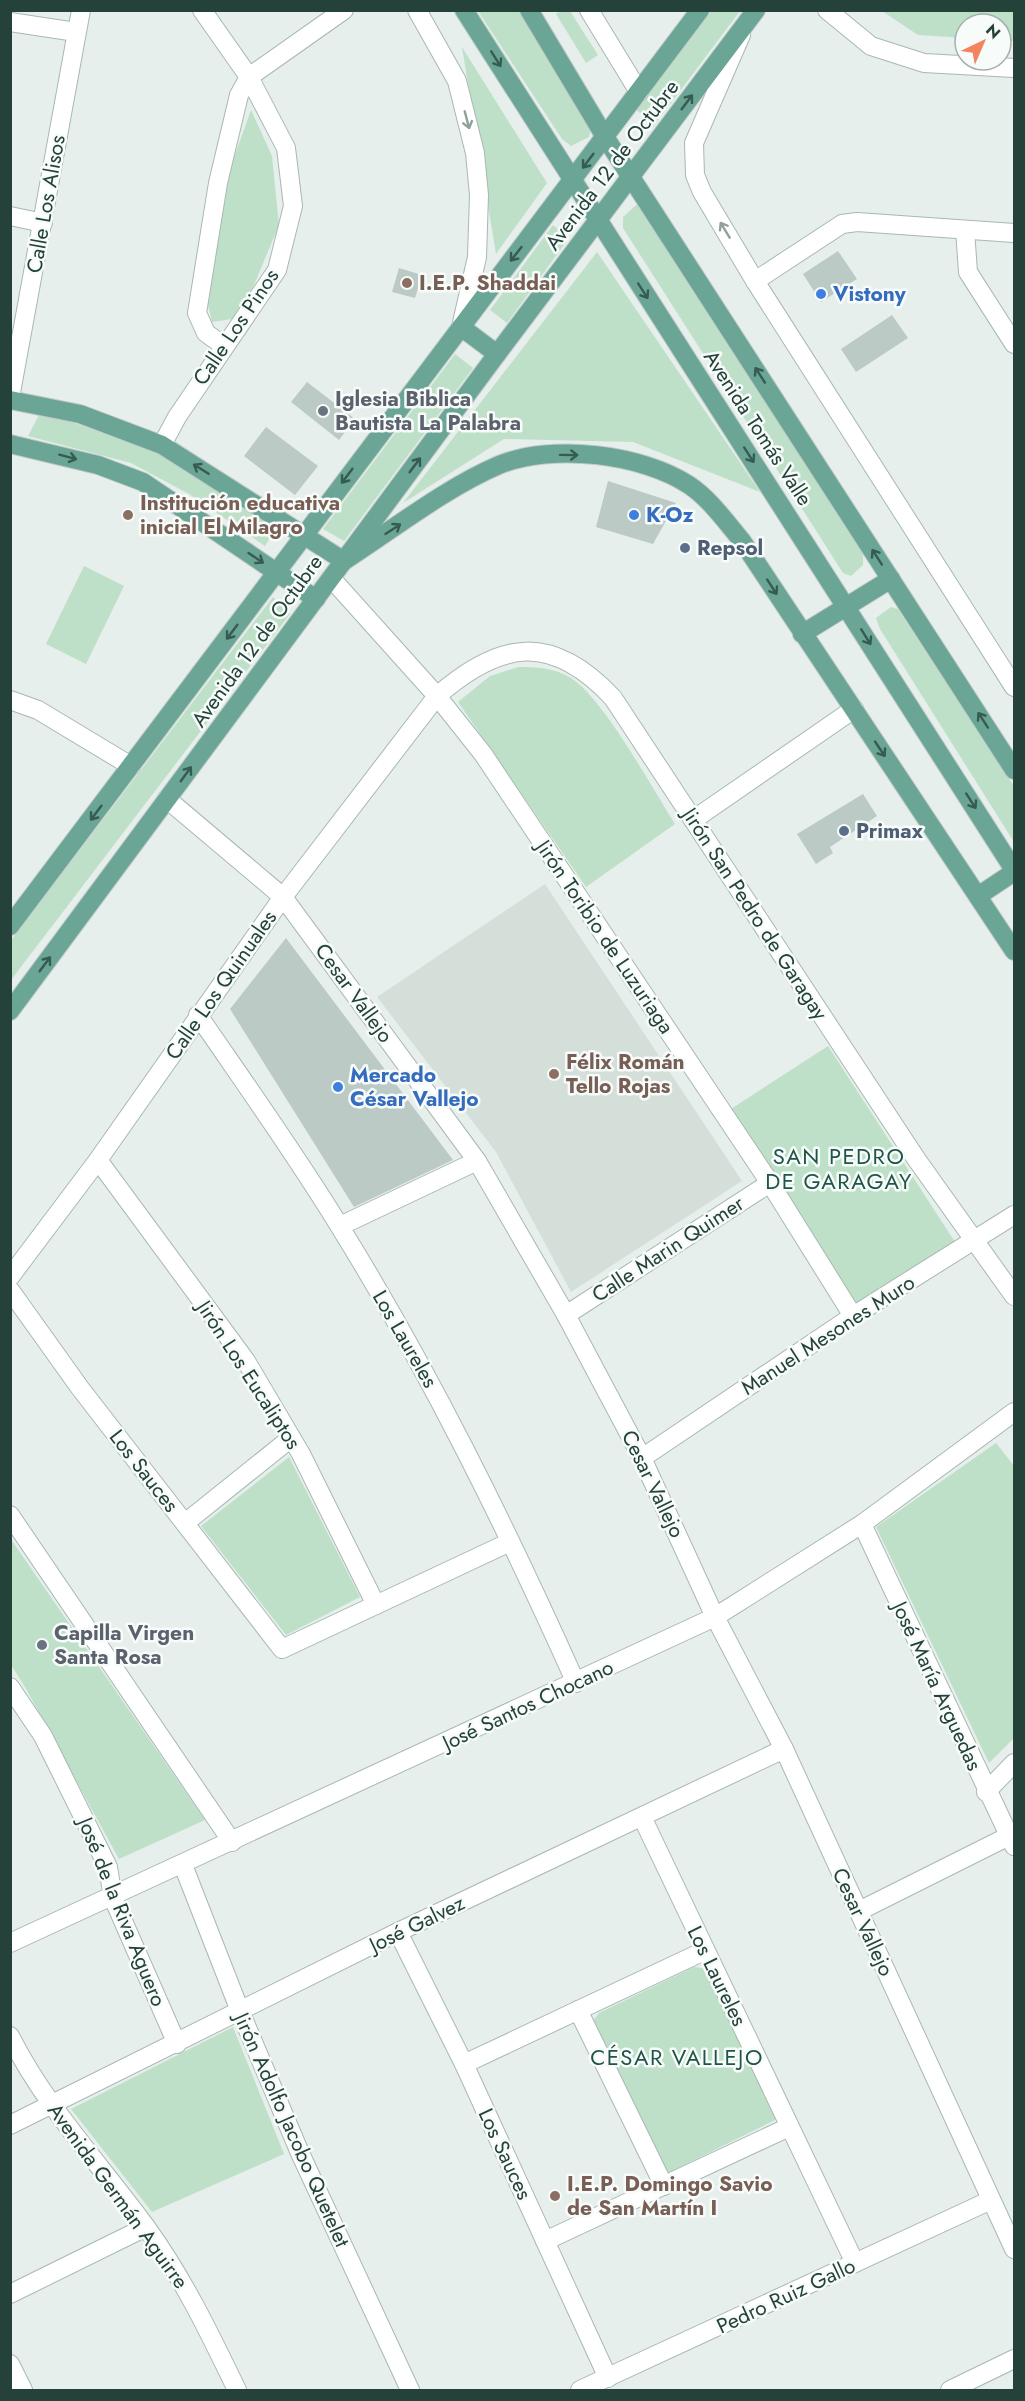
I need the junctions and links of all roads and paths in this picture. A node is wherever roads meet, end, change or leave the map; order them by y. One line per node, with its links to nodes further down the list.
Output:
1 (81, 10): 12 (street, Calle Los Alisos)
2 (202, 10): 14 (street, Calle Los Pinos)
3 (344, 10): 14 (street)
4 (417, 10): 25 (street, one-way to 25)
5 (464, 10): 18 (main road, Avenida Tomás Valle, one-way to 18)
6 (529, 10): 16 (main road, Avenida Tomás Valle)
7 (589, 10): 15 (street)
8 (700, 10): 15 (main road, Avenida 12 de Octubre)
9 (826, 10): 13 (street)
10 (750, 18): 17 (main road, Avenida 12 de Octubre, one-way to 10); 24 (street, one-way to 10)
11 (10, 22): 12 (street)
12 (76, 32): 21 (street, Calle Los Alisos)
13 (1014, 68)
14 (249, 77): 27 (street); 27 (street, Calle Los Pinos)
15 (639, 92): 16 (main road, Avenida 12 de Octubre)
16 (606, 137): 17 (main road, Avenida Tomás Valle); 18 (main road, Avenida 12 de Octubre, one-way to 18)
17 (631, 177): 20 (main road, Avenida 12 de Octubre); 36 (main road, Avenida Tomás Valle, one-way to 17)
18 (572, 182): 20 (main road, Avenida Tomás Valle); 25 (main road, Avenida 12 de Octubre, one-way to 25)
19 (10, 216): 21 (street)
20 (598, 221): 28 (main road, Avenida 12 de Octubre); 38 (main road, Avenida Tomás Valle, one-way to 38)
21 (43, 223): 29 (street, Calle Los Alisos)
22 (965, 230): 23 (street); 24 (street); 26 (street)
23 (1014, 233)
24 (755, 281): 40 (street)
25 (461, 327): 28 (main road); 32 (main road, Avenida 12 de Octubre, one-way to 32)
26 (1014, 344)
27 (224, 346): 31 (street, Calle Los Pinos)
28 (497, 354): 33 (main road, Avenida 12 de Octubre, one-way to 28)
29 (10, 399): 31 (main road)
30 (10, 444): 34 (main road, one-way to 34)
31 (162, 445): 32 (main road, one-way to 31)
32 (304, 534): 33 (main road); 34 (main road, Avenida 12 de Octubre)
33 (344, 561): 35 (main road, Avenida 12 de Octubre); 39 (main road, one-way to 39)
34 (277, 572): 37 (main road); 44 (main road, Avenida 12 de Octubre, one-way to 44)
35 (331, 578): 37 (main road, Avenida 12 de Octubre); 41 (street, Jirón Toribio de Luzuriaga)
36 (891, 579): 38 (main road); 45 (main road, Avenida Tomás Valle, one-way to 36)
37 (316, 599): 46 (main road, Avenida 12 de Octubre, one-way to 37)
38 (846, 607): 39 (main road); 48 (main road, Avenida Tomás Valle, one-way to 48)
39 (802, 634): 43 (main road)
40 (1014, 687)
41 (437, 696): 47 (street, Jirón San Pedro de Garagay); 50 (street, Calle Los Quinuales); 57 (street, Jirón Toribio de Luzuriaga)
42 (10, 700): 44 (street)
43 (854, 709): 47 (street); 49 (main road, one-way to 49)
44 (131, 766): 51 (main road, Avenida 12 de Octubre, one-way to 51)
45 (1014, 770)
46 (167, 800): 50 (street, Cesar Vallejo); 53 (main road, Avenida 12 de Octubre, one-way to 46)
47 (693, 820): 60 (street, Jirón San Pedro de Garagay)
48 (1014, 871): 49 (main road)
49 (978, 896): 52 (main road)
50 (283, 897): 54 (street, Calle Los Quinuales); 56 (street, Cesar Vallejo)
51 (10, 926)
52 (1014, 951)
53 (10, 1011)
54 (198, 1015): 55 (street, Calle Los Quinuales); 59 (street, Los Laureles)
55 (98, 1160): 61 (street, Calle Los Quinuales); 67 (street, Jirón Los Eucaliptos)
56 (477, 1161): 59 (street); 64 (street, Cesar Vallejo)
57 (770, 1183): 64 (street, Calle Marin Quimer); 65 (street, Jirón Toribio de Luzuriaga)
58 (1014, 1215): 60 (street, Manuel Mesones Muro)
59 (340, 1226): 72 (street, Los Laureles)
60 (975, 1241): 63 (street, Jirón San Pedro de Garagay); 65 (street, Manuel Mesones Muro)
61 (10, 1277)
62 (10, 1290): 70 (street, Los Sauces)
63 (1014, 1296)
64 (566, 1315): 68 (street, Cesar Vallejo)
65 (853, 1316): 68 (street, Manuel Mesones Muro)
66 (1014, 1412): 71 (street, José Santos Chocano)
67 (291, 1438): 70 (street); 73 (street, Jirón Los Eucaliptos)
68 (642, 1458): 74 (street, Cesar Vallejo)
69 (10, 1515): 82 (street)
70 (185, 1523): 73 (street, Los Sauces)
71 (862, 1524): 74 (street, José Santos Chocano); 79 (street, José María Arguedas)
72 (510, 1542): 73 (street); 75 (street, Los Laureles)
73 (375, 1605)
74 (715, 1617): 75 (street, José Santos Chocano); 77 (street, Cesar Vallejo)
75 (576, 1683): 82 (street, José Santos Chocano)
76 (10, 1687): 84 (street, José de la Riva Aguero)
77 (784, 1749): 80 (street, José Galvez); 85 (street, Cesar Vallejo)
78 (1014, 1763): 79 (street)
79 (986, 1792): 81 (street, José María Arguedas)
80 (642, 1817): 86 (street, José Galvez); 88 (street, Los Laureles)
81 (1012, 1841): 85 (street)
82 (232, 1842): 83 (street, José Santos Chocano)
83 (183, 1865): 84 (street, José Santos Chocano); 90 (street, Jirón Adolfo Jacobo Quetelet)
84 (112, 1898): 87 (street, José Santos Chocano); 92 (street, José de la Riva Aguero)
85 (859, 1911): 98 (street, Cesar Vallejo)
86 (398, 1932): 90 (street, José Galvez); 93 (street, Los Sauces)
87 (10, 1943)
88 (705, 1951): 89 (street); 96 (street, Los Laureles)
89 (578, 2010): 93 (street); 97 (street)
90 (240, 2011): 92 (street, José Galvez); 110 (street, Jirón Adolfo Jacobo Quetelet)
91 (10, 2036): 94 (street, Avenida Germán Aguirre)
92 (177, 2044): 94 (street, José Galvez)
93 (464, 2064): 100 (street, Los Sauces)
94 (53, 2106): 95 (street, José Galvez); 99 (street, Avenida Germán Aguirre)
95 (10, 2125)
96 (789, 2127): 97 (street); 102 (street, Los Laureles)
97 (664, 2186): 100 (street)
98 (991, 2200): 101 (street, Cesar Vallejo); 102 (street, Pedro Ruiz Gallo)
99 (146, 2227): 103 (street); 109 (street, Avenida Germán Aguirre)
100 (545, 2241): 106 (street, Los Sauces)
101 (1014, 2250)
102 (855, 2264): 106 (street, Pedro Ruiz Gallo)
103 (10, 2294)
104 (1014, 2360): 107 (street)
105 (10, 2364): 108 (street)
106 (608, 2378): 111 (street, Pedro Ruiz Gallo)
107 (954, 2390)
108 (23, 2391)
109 (237, 2391)
110 (410, 2391)
111 (580, 2391)

